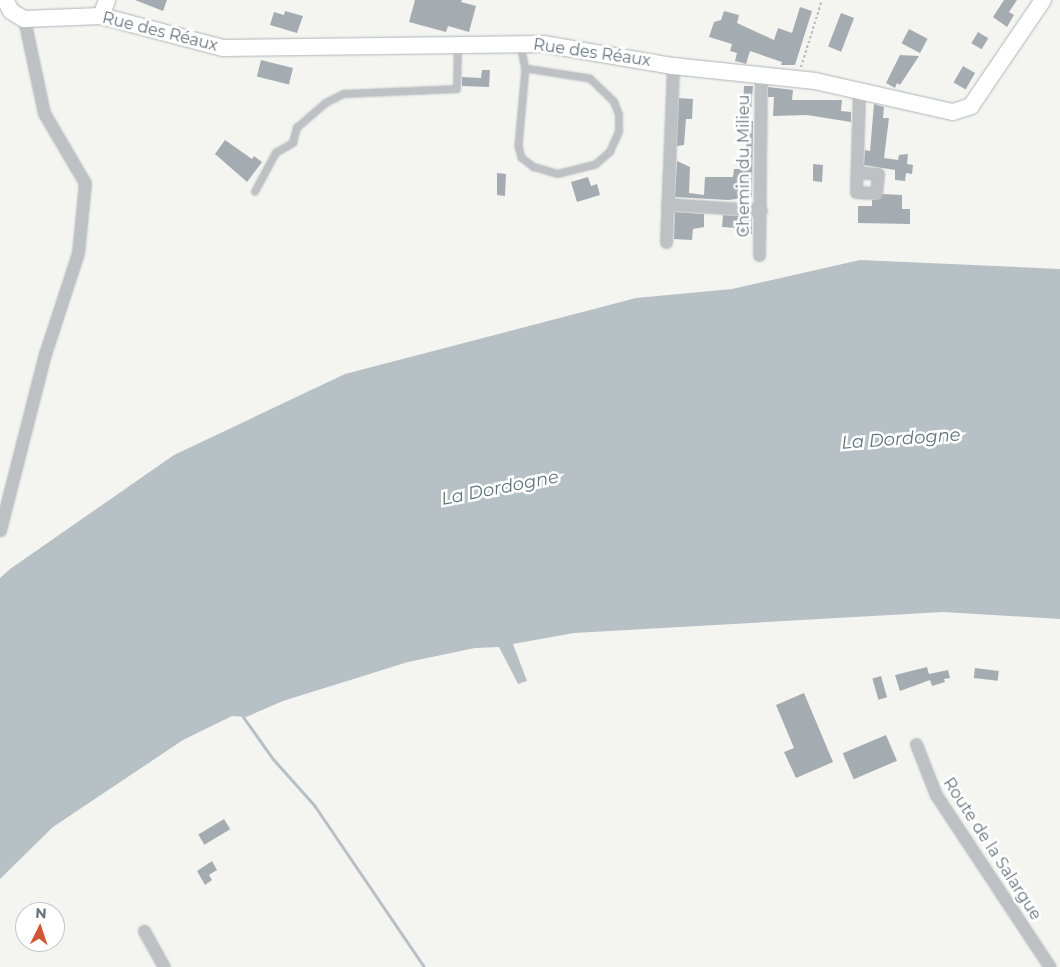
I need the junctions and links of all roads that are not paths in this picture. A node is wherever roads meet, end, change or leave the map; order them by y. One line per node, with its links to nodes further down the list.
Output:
1 (5, 0): 5 (street)
2 (107, 0): 4 (street)
3 (1043, 0): 11 (street, Rue des Réaux)
4 (101, 16): 5 (street, Rue des Réaux); 7 (street, Rue des Réaux)
5 (24, 19): 18 (street)
6 (520, 44): 7 (street, Rue des Réaux); 8 (street, Rue des Réaux); 9 (lane)
7 (458, 45): 13 (lane)
8 (674, 66): 10 (street, Rue des Réaux); 14 (street)
9 (526, 69): 9 (lane)
10 (761, 76): 11 (street, Rue des Réaux); 15 (street, Chemin du Milieu)
11 (859, 91): 12 (street)
12 (858, 172)
13 (255, 192)
14 (667, 204): 15 (street); 16 (street)
15 (761, 210): 17 (street, Chemin du Milieu)
16 (666, 242)
17 (759, 255)
18 (0, 530)
19 (916, 744): 22 (street, Route de la Salargue)
20 (144, 931): 21 (street)
21 (164, 967)
22 (1050, 967)

